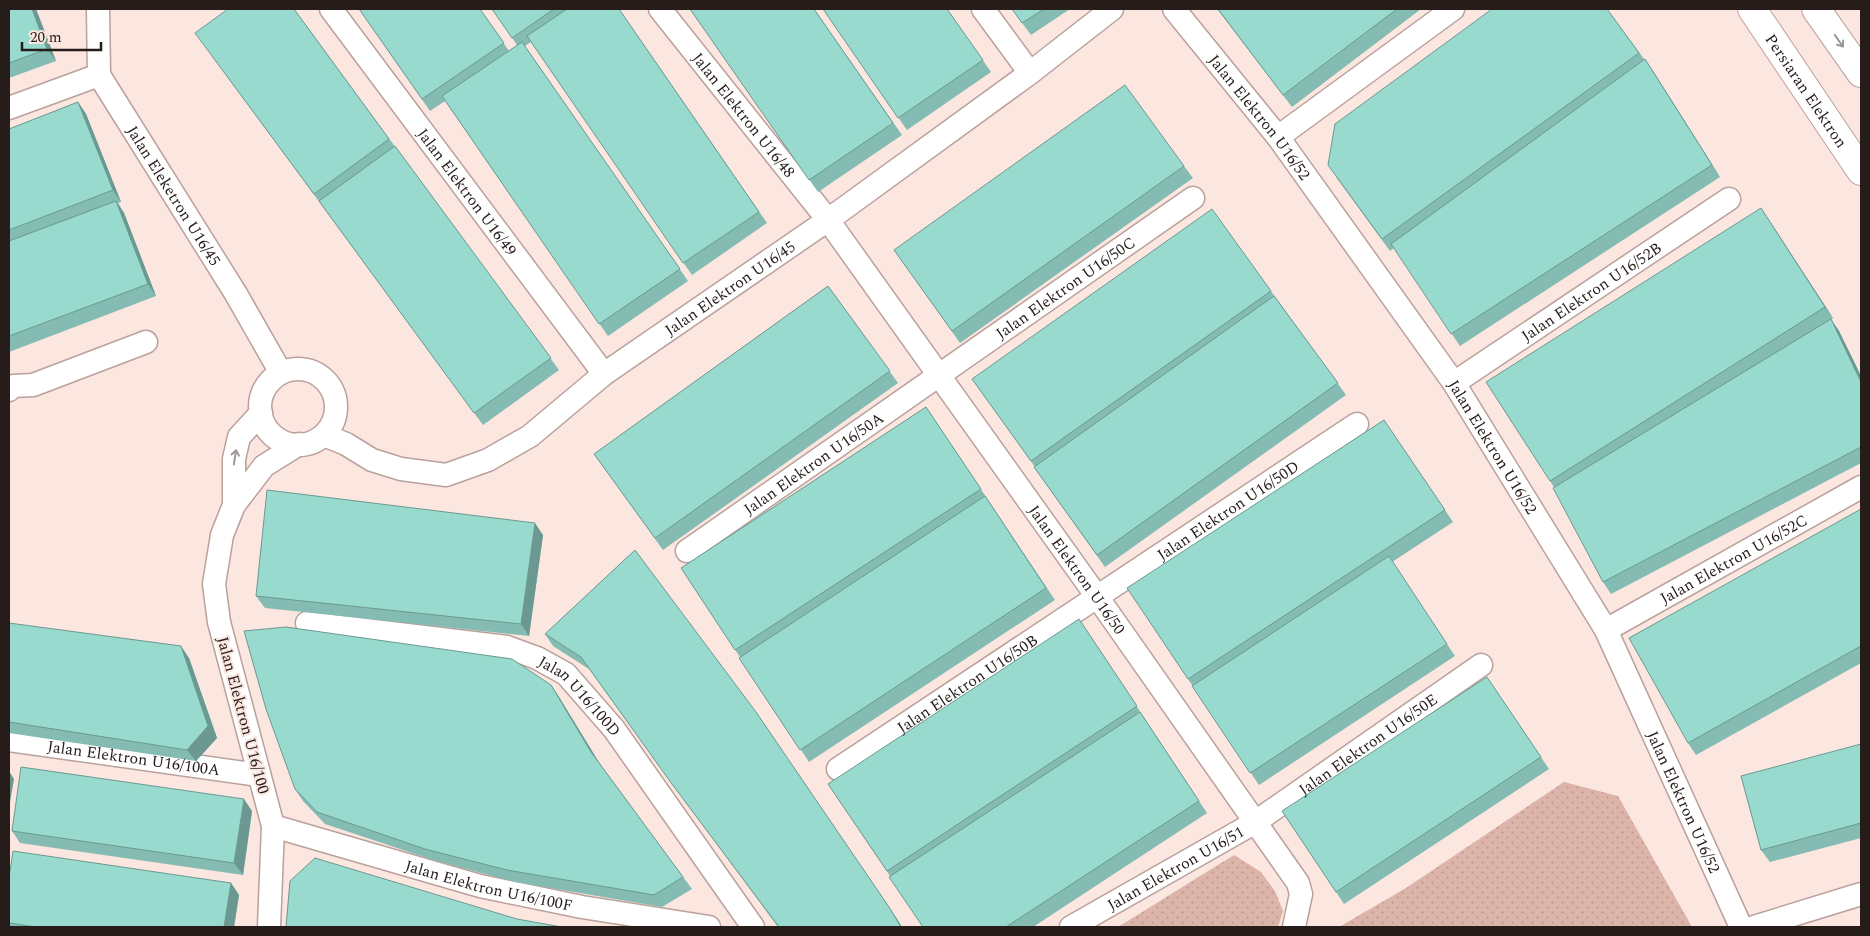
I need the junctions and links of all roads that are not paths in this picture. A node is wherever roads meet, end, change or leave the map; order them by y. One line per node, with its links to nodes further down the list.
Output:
1 (98, 9): 12 (street)
2 (332, 9): 21 (street, Jalan Elektron U16/49)
3 (660, 9): 18 (street, Jalan Elektron U16/48)
4 (983, 9): 10 (street)
5 (1112, 9): 10 (street, Jalan Elektron U16/45)
6 (1174, 9): 14 (street, Jalan Elektron U16/52)
7 (1453, 9): 14 (street)
8 (1752, 9): 15 (main road, Persiaran Elektron)
9 (1816, 9): 11 (main road, one-way to 11)
10 (1030, 73): 18 (street, Jalan Elektron U16/45)
11 (1861, 73)
12 (99, 75): 13 (street); 20 (street, Jalan Eleketron U16/45)
13 (9, 108)
14 (1278, 137): 23 (street, Jalan Elektron U16/52)
15 (1861, 171)
16 (1193, 198): 22 (street, Jalan Elektron U16/50C)
17 (1729, 199): 23 (street, Jalan Elektron U16/52B)
18 (828, 220): 21 (street, Jalan Elektron U16/45); 22 (street, Jalan Elektron U16/50)
19 (146, 342): 24 (street)
20 (281, 373): 25 (street); 27 (street)
21 (604, 374): 27 (street, Jalan Elektron U16/45)
22 (938, 375): 31 (street, Jalan Elektron U16/50A); 32 (street, Jalan Elektron U16/50)
23 (1454, 383): 34 (street, Jalan Elektron U16/52)
24 (9, 390)
25 (261, 413): 28 (street); 30 (street, one-way to 25)
26 (1357, 424): 32 (street, Jalan Elektron U16/50D)
27 (324, 435): 28 (street)
28 (299, 444): 30 (street)
29 (1861, 487): 34 (street, Jalan Elektron U16/52C)
30 (234, 505): 38 (street, Jalan Elektron U16/100)
31 (687, 551)
32 (1098, 598): 37 (street, Jalan Elektron U16/50B); 39 (street, Jalan Elektron U16/50)
33 (308, 622): 44 (street, Jalan U16/100D)
34 (1606, 630): 47 (street, Jalan Elektron U16/52)
35 (1481, 665): 39 (street, Jalan Elektron U16/50E)
36 (9, 740): 38 (street, Jalan Elektron U16/100A)
37 (838, 769)
38 (260, 775): 40 (street, Jalan Elektron U16/100)
39 (1254, 823): 45 (street, Jalan Elektron U16/51); 46 (street, Jalan Elektron U16/50)
40 (273, 826): 42 (street, Jalan Elektron U16/100); 43 (street, Jalan Elektron U16/100F)
41 (1861, 894): 48 (street)
42 (268, 927)
43 (709, 927)
44 (753, 927)
45 (1070, 927)
46 (1294, 927)
47 (1741, 927)
48 (1754, 927)

